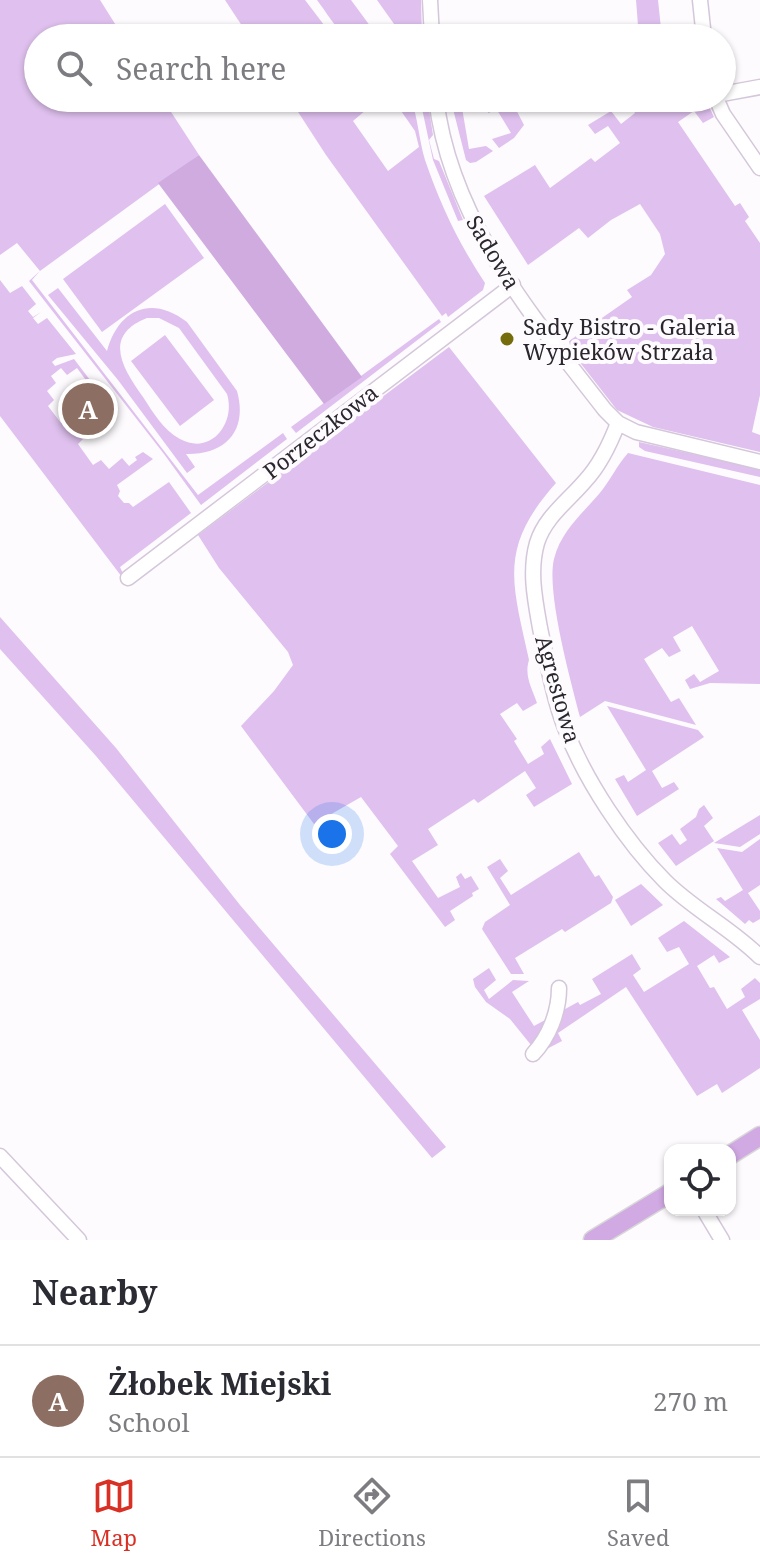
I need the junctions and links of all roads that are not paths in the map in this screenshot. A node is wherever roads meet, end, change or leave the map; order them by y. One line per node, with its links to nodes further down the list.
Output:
1 (430, 0): 3 (street)
2 (700, 0): 4 (street)
3 (431, 24)
4 (703, 24)
5 (760, 87): 6 (street)
6 (736, 91)
7 (438, 112): 10 (street, Sadowa)
8 (725, 112): 9 (street)
9 (760, 168)
10 (513, 285): 11 (street, Sadowa); 13 (street, Porzeczkowa)
11 (618, 423): 12 (street, Sadowa); 14 (street, Agrestowa)
12 (760, 462)
13 (128, 578)
14 (760, 957)
15 (559, 988): 16 (street)
16 (533, 1054)
17 (760, 1136): 18 (main road)
18 (736, 1151)
19 (0, 1156): 22 (street)
20 (664, 1197): 23 (main road)
21 (708, 1216): 24 (street)
22 (79, 1240)
23 (593, 1240)
24 (722, 1240)

